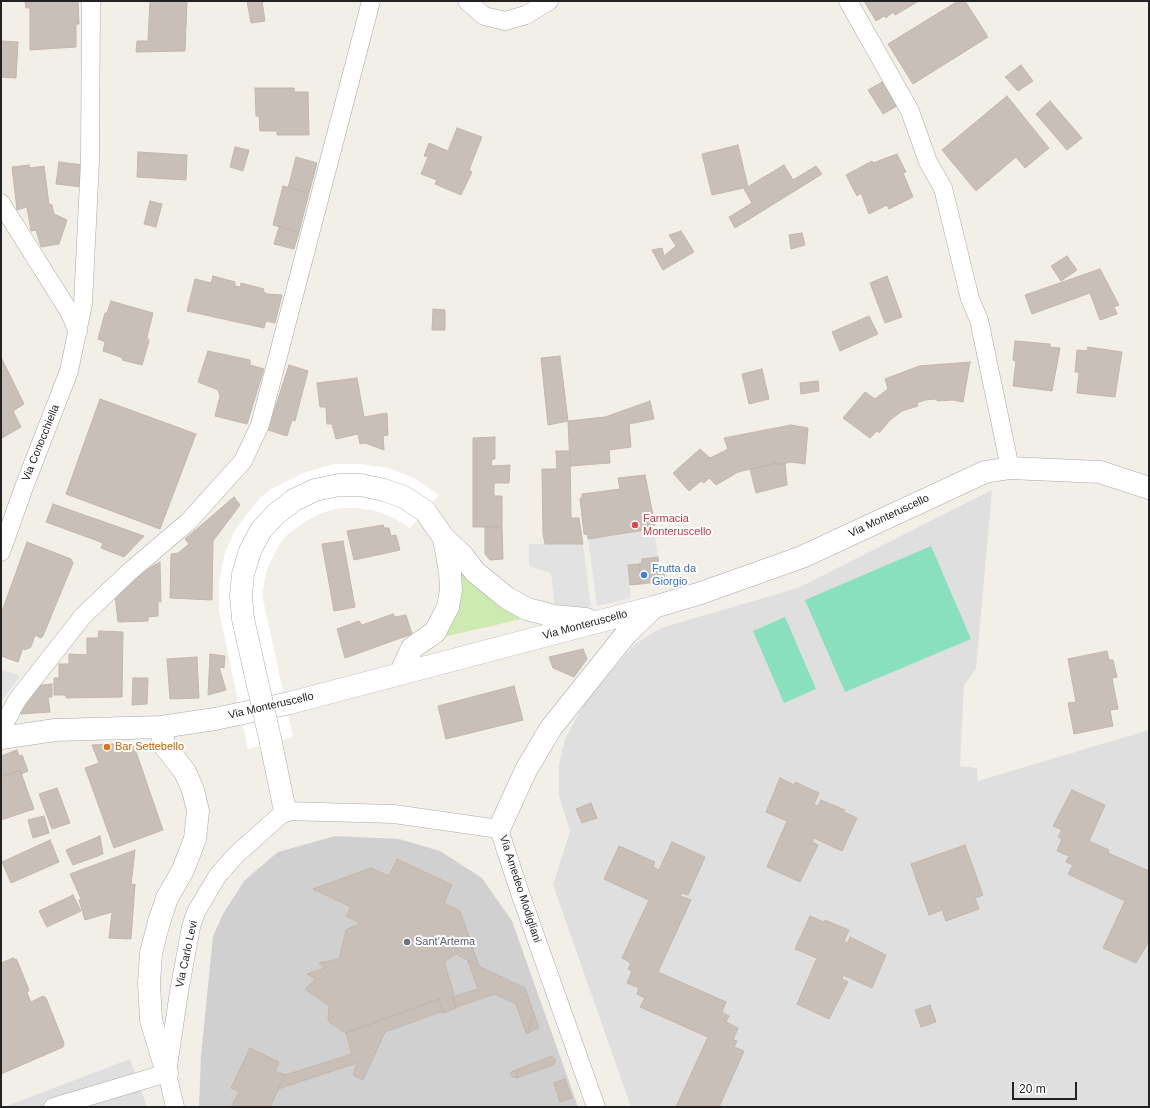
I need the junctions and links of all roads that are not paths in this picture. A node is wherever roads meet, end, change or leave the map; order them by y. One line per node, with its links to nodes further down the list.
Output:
1 (91, 1): 7 (street, Via Conocchiella)
2 (371, 1): 16 (street)
3 (467, 1): 4 (street)
4 (549, 1)
5 (848, 1): 8 (street)
6 (1, 203): 7 (street)
7 (78, 332): 11 (street, Via Conocchiella)
8 (1010, 468): 9 (street, Via Monteruscello); 12 (street, Via Monteruscello)
9 (1149, 488)
10 (444, 538): 13 (street); 14 (street); 18 (street, bridge)
11 (1, 552)
12 (654, 607): 13 (street, Via Monteruscello); 19 (street)
13 (601, 620): 14 (street, Via Monteruscello)
14 (400, 674): 15 (street, Via Monteruscello)
15 (161, 727): 17 (street, Via Monteruscello); 20 (street)
16 (1, 730)
17 (1, 738)
18 (286, 811): 19 (street, Via Amedeo Modigliani); 20 (street, Via Carlo Levi)
19 (499, 829): 23 (street, Via Amedeo Modigliani)
20 (167, 1073): 21 (street); 22 (street, Via Carlo Levi)
21 (53, 1107)
22 (175, 1107)
23 (596, 1107)

